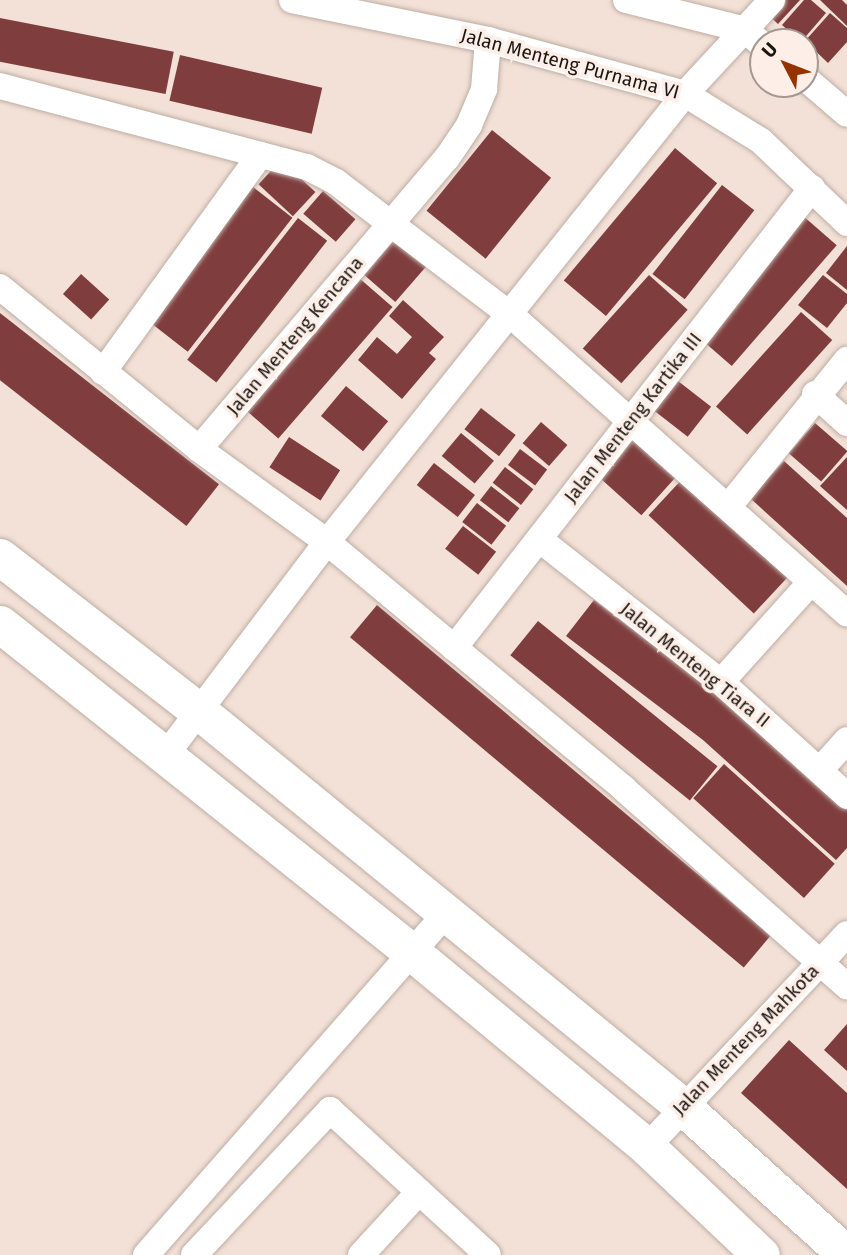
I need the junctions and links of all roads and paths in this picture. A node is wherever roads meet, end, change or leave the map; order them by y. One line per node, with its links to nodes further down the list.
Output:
1 (292, 0): 4 (street, Jalan Menteng Purnama VI)
2 (626, 0): 5 (street)
3 (772, 0): 5 (street)
4 (488, 40): 7 (street, Jalan Menteng Purnama VI); 12 (street, Jalan Menteng Kencana)
5 (746, 41): 7 (street)
6 (0, 86): 10 (street)
7 (691, 89): 11 (street, Jalan Menteng Purnama VI); 15 (street)
8 (819, 90): 9 (street)
9 (847, 114)
10 (260, 155): 12 (street); 17 (street)
11 (812, 188): 13 (street, Jalan Menteng Purnama VI); 19 (street, Jalan Menteng Kartika III)
12 (390, 223): 15 (street); 21 (street, Jalan Menteng Kencana)
13 (847, 223)
14 (0, 287): 17 (street)
15 (512, 316): 19 (street); 24 (street)
16 (847, 360): 18 (street)
17 (103, 372): 21 (street)
18 (815, 394): 20 (street); 22 (street)
19 (632, 419): 22 (street); 23 (street, Jalan Menteng Kartika III)
20 (847, 423)
21 (199, 449): 24 (street)
22 (729, 506): 26 (street)
23 (539, 539): 29 (street, Jalan Menteng Kartika III); 30 (street, Jalan Menteng Tiara II)
24 (327, 542): 29 (street); 31 (street)
25 (0, 557): 31 (street)
26 (810, 583): 27 (street); 30 (street)
27 (847, 614)
28 (0, 624): 33 (street)
29 (454, 648): 39 (street)
30 (721, 682): 34 (street, Jalan Menteng Tiara II)
31 (200, 712): 33 (street); 36 (street)
32 (847, 740): 34 (street)
33 (165, 756): 38 (street)
34 (820, 769): 35 (street, Jalan Menteng Tiara II)
35 (847, 796)
36 (446, 914): 38 (street); 41 (street)
37 (847, 934): 39 (street, Jalan Menteng Mahkota)
38 (414, 954): 42 (street); 44 (street)
39 (821, 962): 40 (street); 41 (street, Jalan Menteng Mahkota)
40 (847, 986)
41 (682, 1106): 42 (street, Jalan Menteng Mahkota); 49 (street)
42 (647, 1147): 48 (street)
43 (419, 1192): 45 (street); 46 (street); 47 (street)
44 (146, 1255)
45 (194, 1255)
46 (361, 1255)
47 (488, 1255)
48 (761, 1255)
49 (847, 1255)

